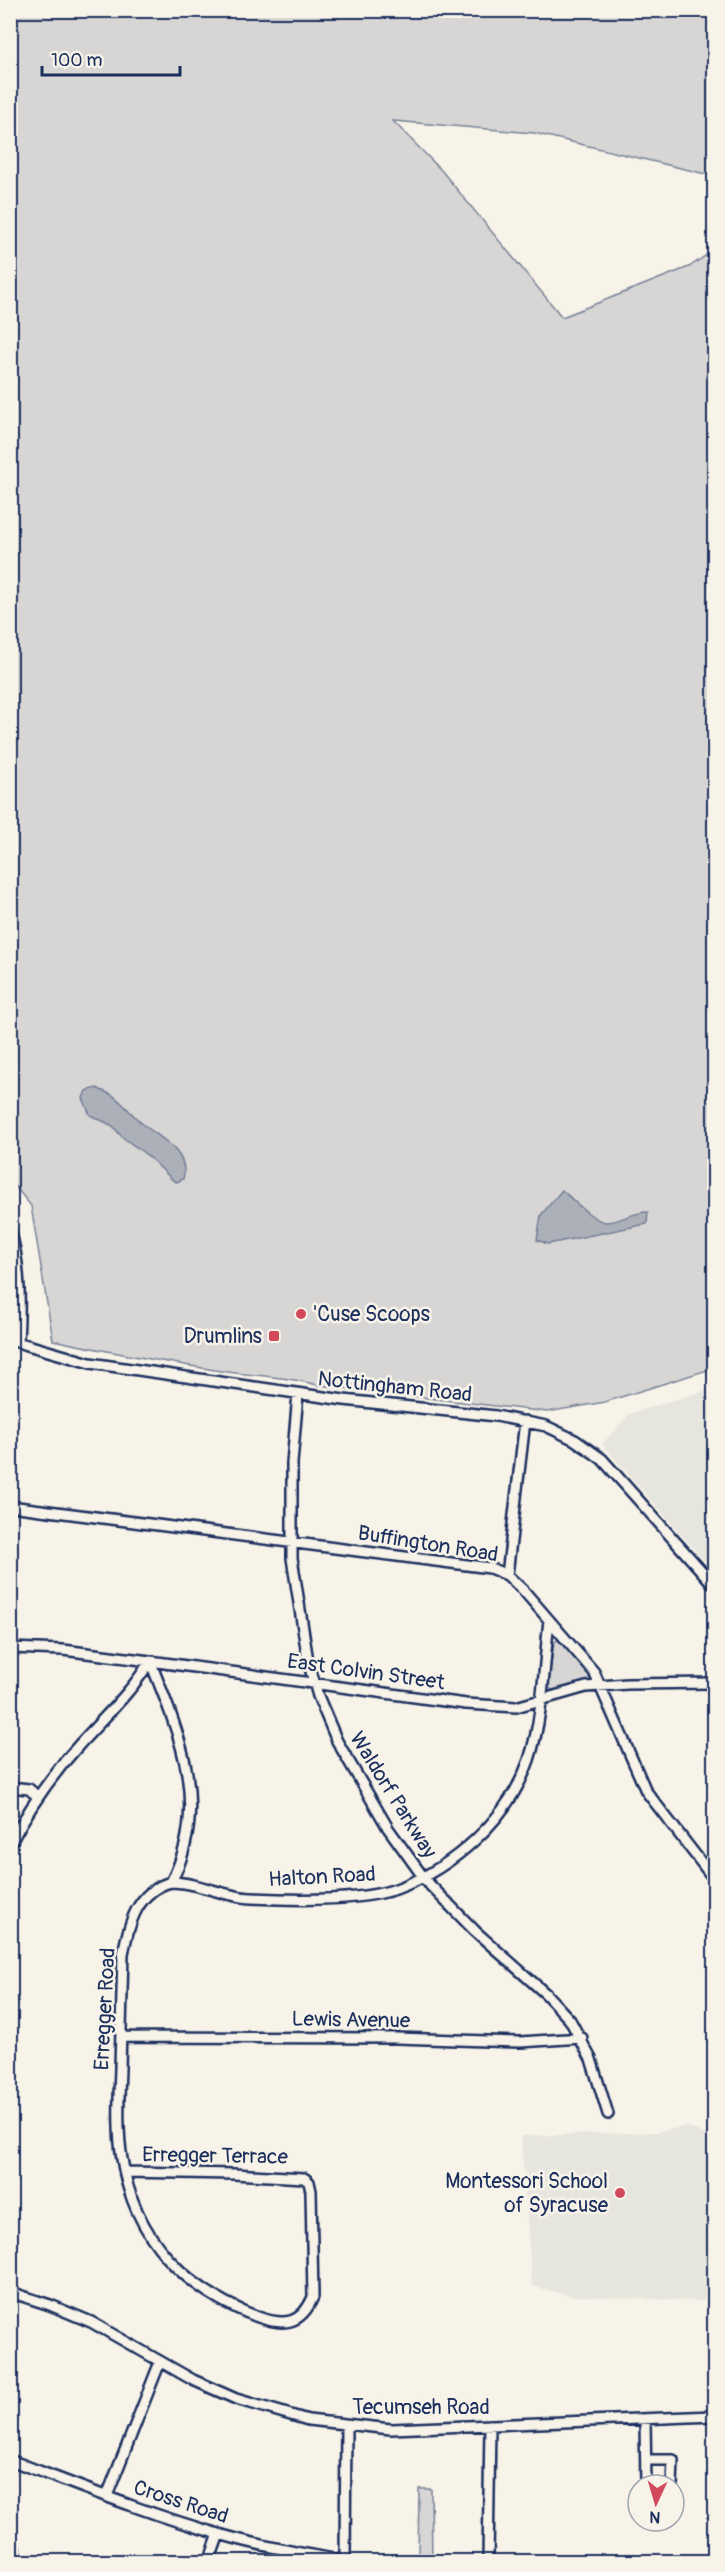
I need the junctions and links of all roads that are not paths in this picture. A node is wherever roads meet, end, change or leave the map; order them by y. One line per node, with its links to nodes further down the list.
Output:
1 (10, 1230): 2 (street)
2 (14, 1341): 3 (street, Nottingham Road)
3 (298, 1394): 4 (street, Nottingham Road); 6 (street, Waldorf Parkway)
4 (525, 1421): 7 (street); 8 (street, Nottingham Road)
5 (10, 1506): 6 (street, Buffington Road)
6 (291, 1541): 7 (street, Buffington Road); 13 (street, Waldorf Parkway)
7 (507, 1575): 9 (street, Buffington Road)
8 (714, 1586)
9 (549, 1620): 14 (street, Buffington Road); 15 (street, Halton Road)
10 (10, 1648): 11 (street, East Colvin Street)
11 (150, 1661): 13 (street, East Colvin Street); 17 (street); 21 (street)
12 (714, 1683): 14 (street, East Colvin Street)
13 (314, 1684): 15 (street, East Colvin Street); 19 (street, Waldorf Parkway)
14 (602, 1685): 15 (street, East Colvin Street); 20 (street, Buffington Road)
15 (540, 1702): 19 (street, Halton Road)
16 (10, 1787): 17 (street)
17 (38, 1796): 18 (street)
18 (10, 1844)
19 (422, 1876): 21 (street, Halton Road); 23 (street, Waldorf Parkway)
20 (714, 1878)
21 (171, 1882): 22 (street, Erregger Road)
22 (121, 2037): 23 (street, Lewis Avenue); 25 (street, Erregger Road)
23 (582, 2038): 24 (street, Waldorf Parkway)
24 (608, 2115)
25 (125, 2172): 25 (street, Erregger Terrace)
26 (10, 2292): 27 (street, Tecumseh Road)
27 (160, 2362): 30 (street, Tecumseh Road); 36 (street)
28 (714, 2416): 29 (street, Tecumseh Road)
29 (645, 2419): 31 (street, Tecumseh Road); 33 (street)
30 (346, 2425): 31 (street, Tecumseh Road); 39 (street)
31 (490, 2425): 42 (street)
32 (10, 2460): 36 (street, Cross Road)
33 (646, 2460): 34 (street); 35 (street)
34 (646, 2473)
35 (672, 2473)
36 (107, 2496): 37 (street, Cross Road)
37 (219, 2534): 39 (street, Cross Road); 41 (street)
38 (10, 2535): 40 (street)
39 (345, 2561)
40 (18, 2562)
41 (209, 2562)
42 (488, 2562)

